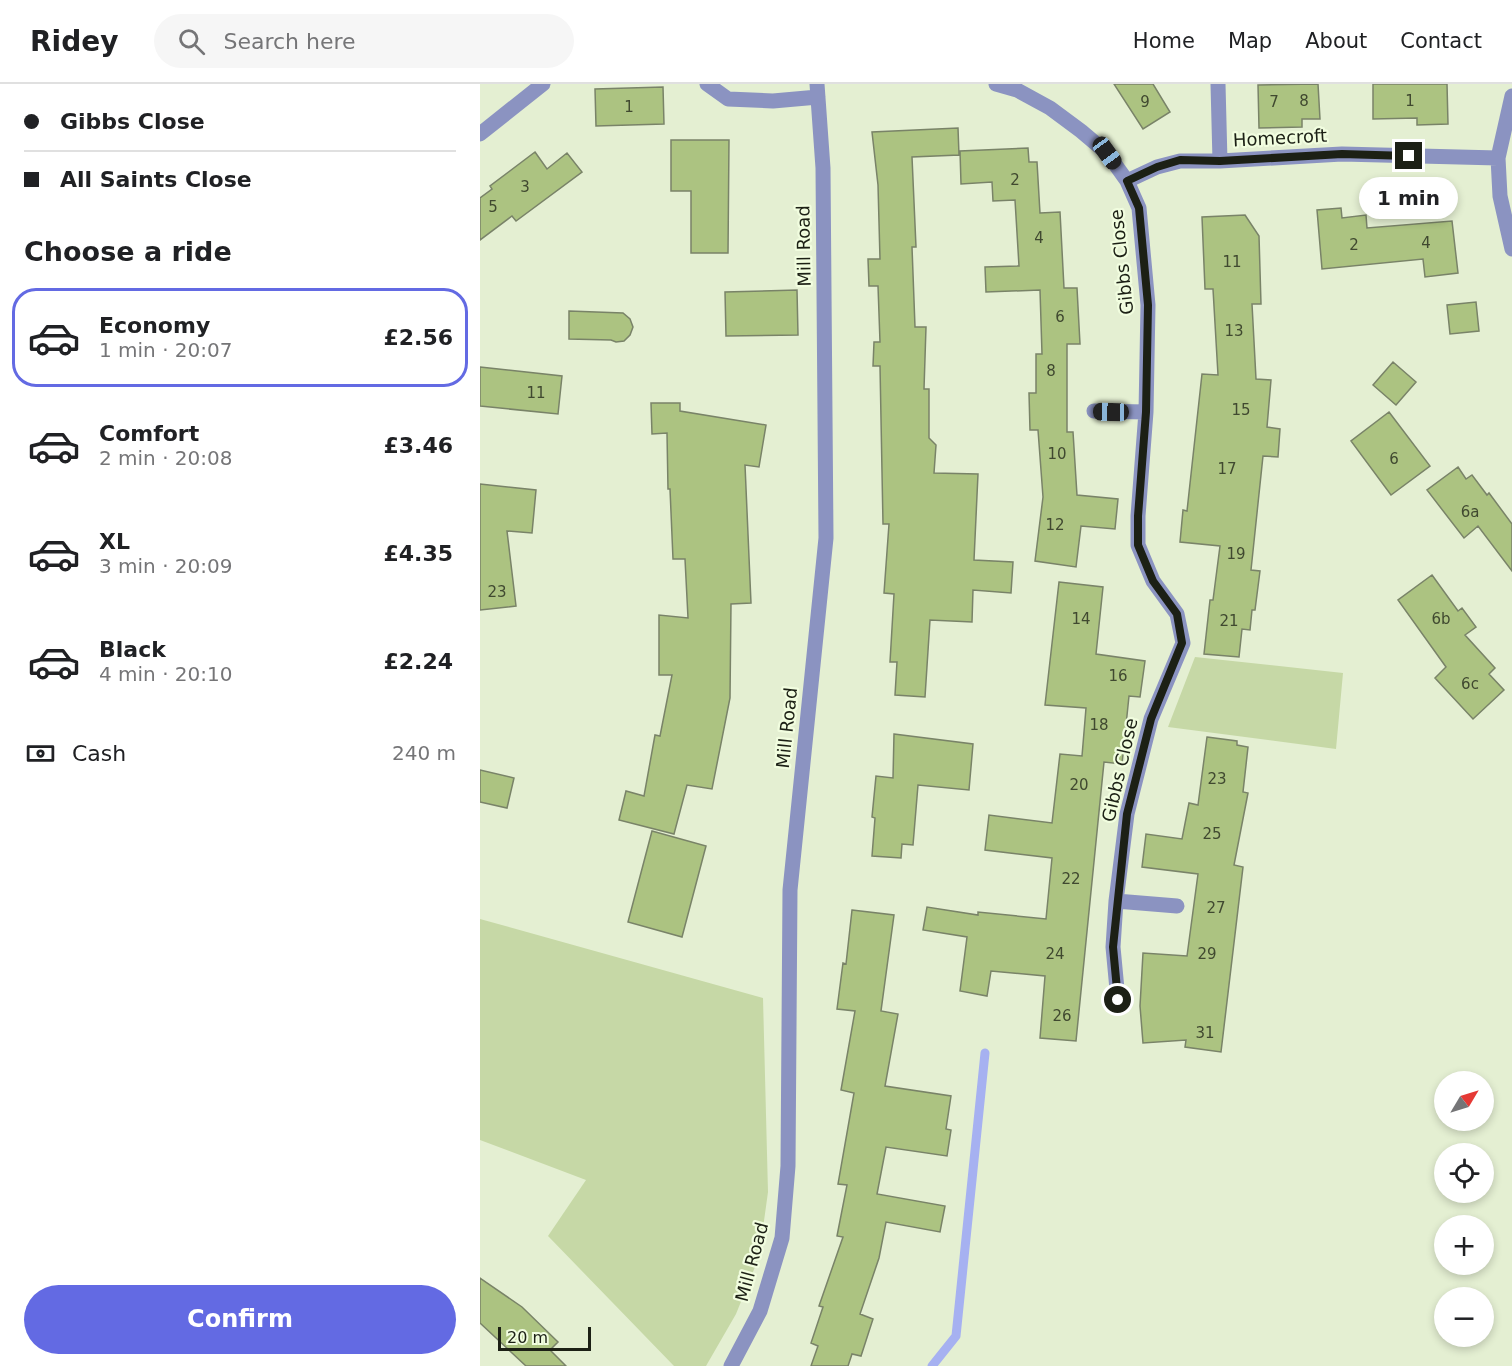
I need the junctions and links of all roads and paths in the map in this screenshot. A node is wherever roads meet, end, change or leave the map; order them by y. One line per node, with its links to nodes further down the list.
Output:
1 (543, 84): 8 (street)
2 (707, 84): 6 (street)
3 (996, 84): 5 (street, Gibbs Close)
4 (1218, 84): 10 (street, Homecroft)
5 (1018, 87): 11 (street, Gibbs Close)
6 (818, 90): 18 (street, Mill Road)
7 (1512, 96): 9 (street)
8 (480, 134)
9 (1498, 158): 10 (street, Homecroft); 12 (street)
10 (1220, 161): 11 (street, Homecroft)
11 (1127, 181): 14 (street, Gibbs Close)
12 (1512, 249)
13 (1094, 411): 14 (street)
14 (1146, 412): 15 (street, Gibbs Close)
15 (1116, 901): 16 (street); 17 (street, Gibbs Close)
16 (1177, 906)
17 (1118, 1000)
18 (731, 1366)

